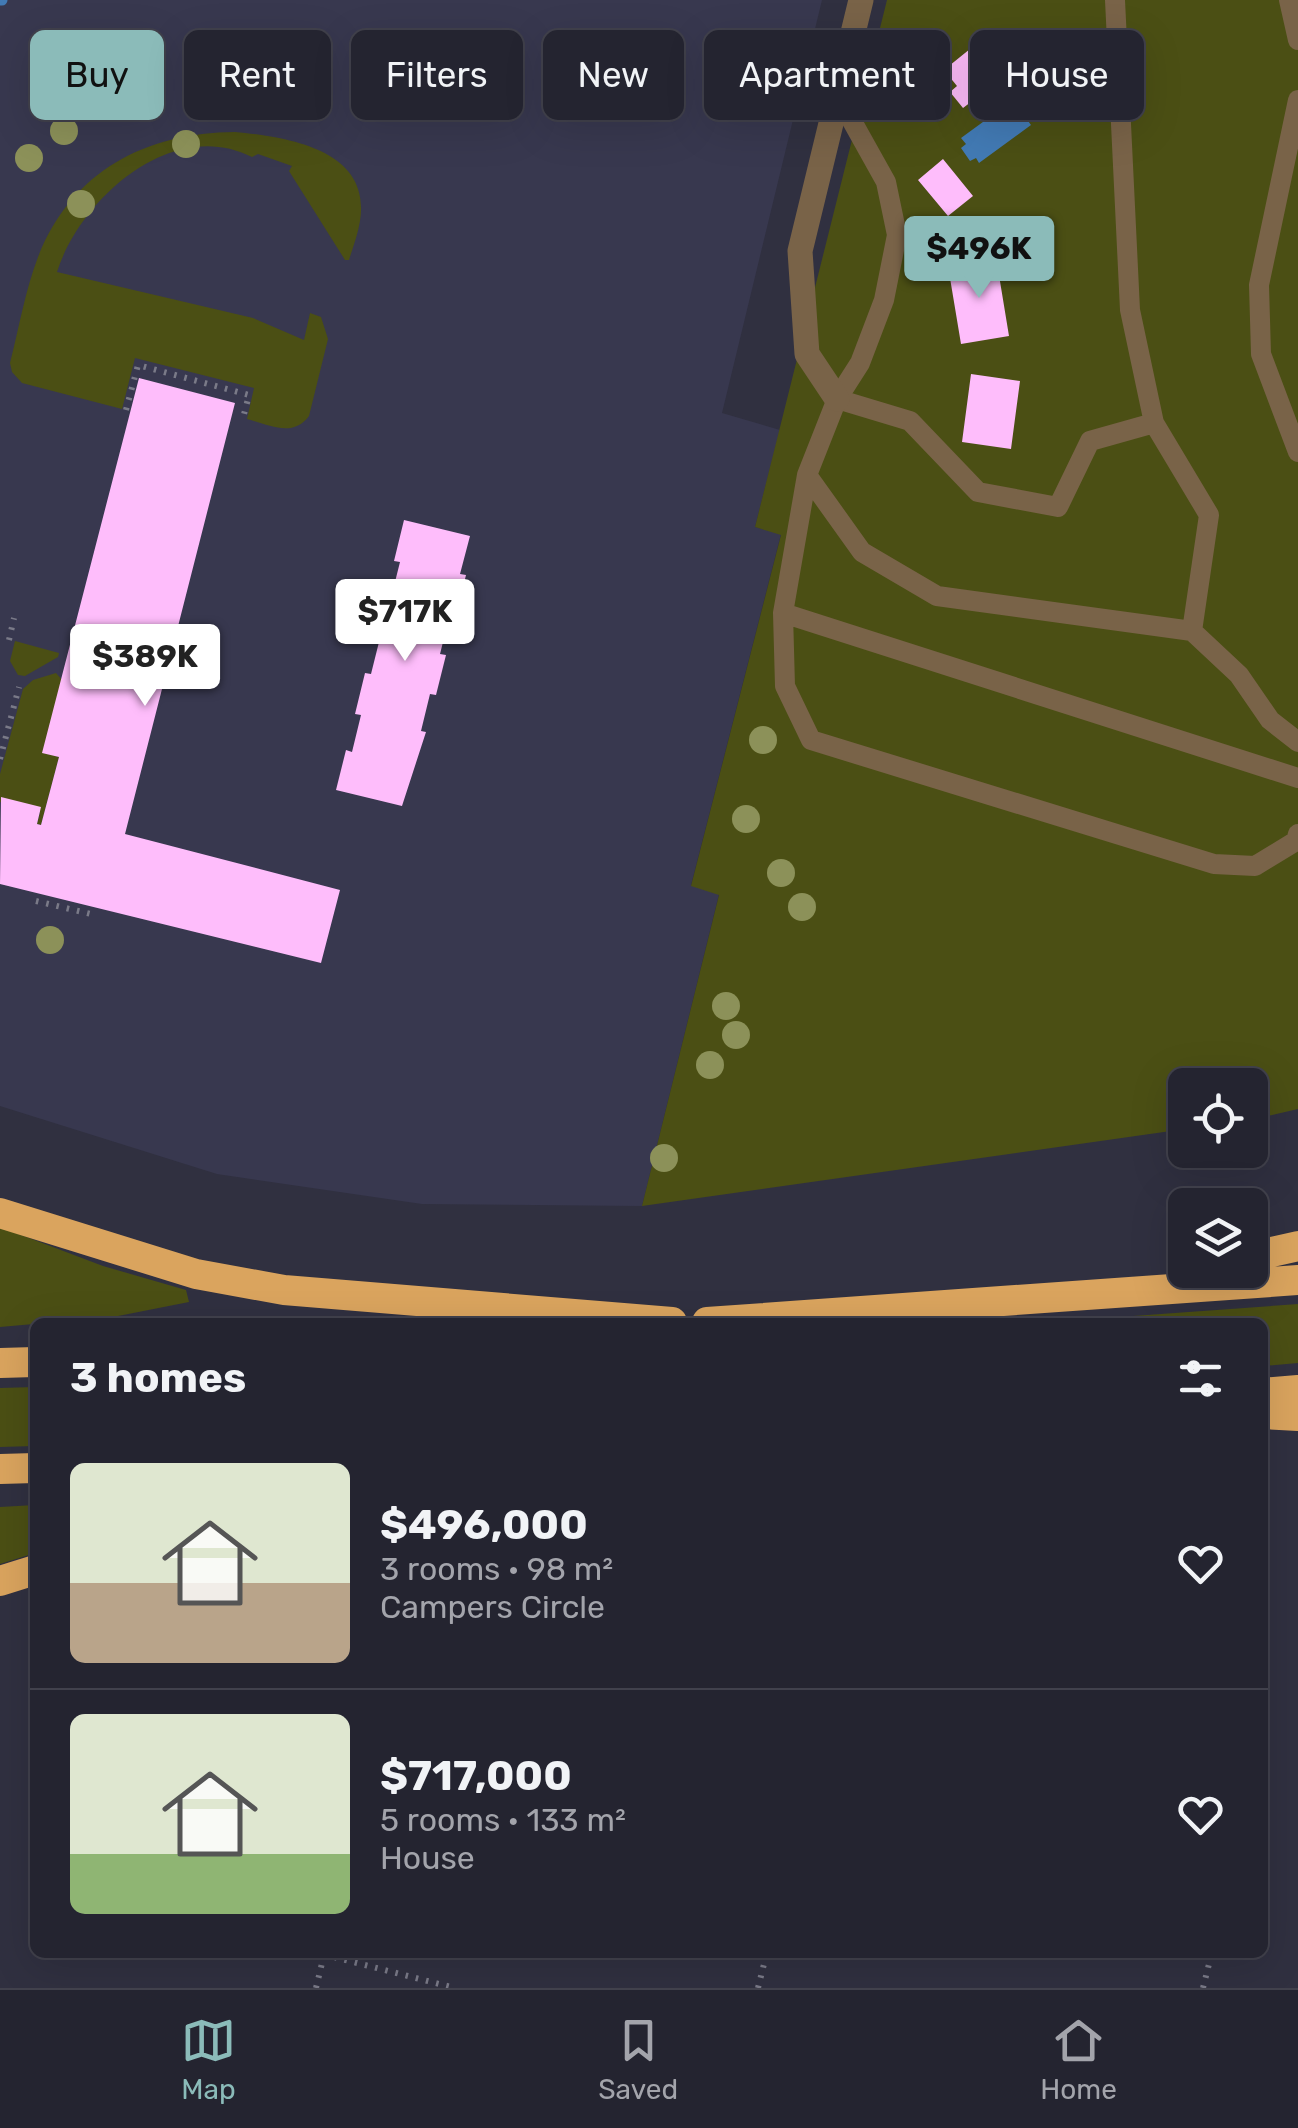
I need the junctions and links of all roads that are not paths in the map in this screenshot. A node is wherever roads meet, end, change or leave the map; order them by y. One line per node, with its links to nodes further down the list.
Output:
1 (861, 0): 4 (street)
2 (1115, 0): 10 (lane)
3 (1289, 0): 5 (lane)
4 (854, 30)
5 (1298, 40)
6 (1298, 100): 11 (lane)
7 (832, 120): 9 (street)
8 (851, 120): 9 (lane)
9 (836, 399): 10 (lane); 12 (lane)
10 (1154, 424): 14 (lane)
11 (1298, 452)
12 (807, 475): 13 (lane); 14 (lane)
13 (783, 613): 16 (lane); 17 (lane)
14 (1192, 631): 15 (lane)
15 (1298, 742)
16 (1298, 778)
17 (1298, 834)
18 (0, 1214): 24 (highway)
19 (1298, 1246): 20 (highway)
20 (1268, 1254)
21 (1168, 1277): 23 (highway)
22 (1298, 1280): 23 (highway)
23 (1090, 1295): 25 (highway)
24 (624, 1318)
25 (764, 1318)
26 (30, 1362): 27 (highway)
27 (0, 1363)
28 (1298, 1390): 29 (highway)
29 (1268, 1392)
30 (1268, 1414): 31 (highway)
31 (1298, 1416)
32 (30, 1468): 33 (highway)
33 (0, 1469)
34 (30, 1572): 35 (highway)
35 (0, 1581)

